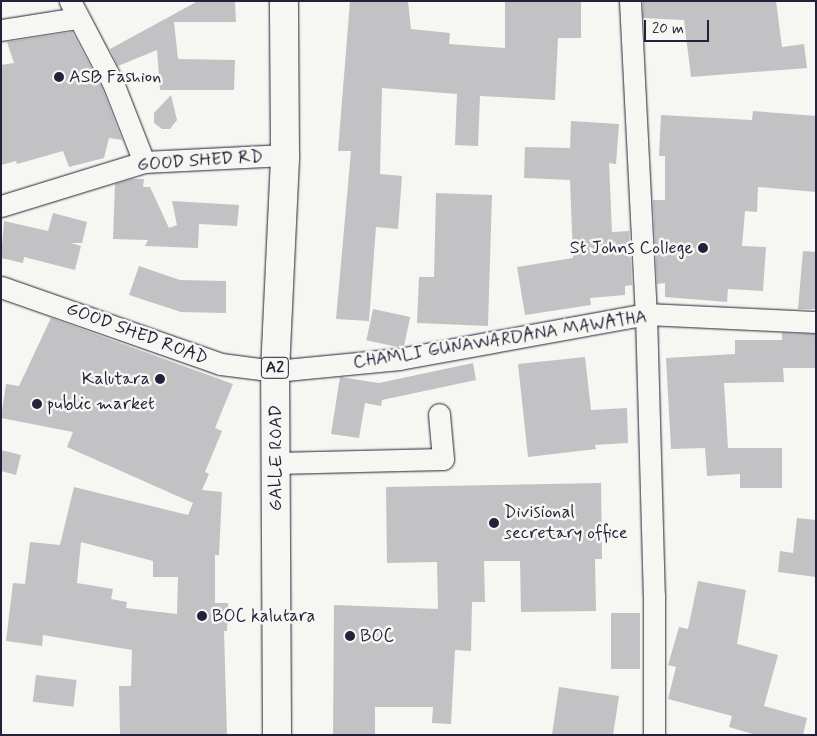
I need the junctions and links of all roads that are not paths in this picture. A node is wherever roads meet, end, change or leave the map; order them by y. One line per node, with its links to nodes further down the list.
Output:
1 (284, 1): 5 (highway, GALLE ROAD / A2)
2 (630, 1): 9 (street)
3 (74, 10): 4 (street); 6 (street)
4 (1, 30)
5 (285, 155): 6 (street, GOOD SHED RD); 11 (highway, GALLE ROAD / A2)
6 (144, 162): 7 (street, GOOD SHED RD)
7 (1, 206)
8 (1, 286): 11 (street, GOOD SHED ROAD)
9 (646, 314): 10 (street, CHAMLI GUNAWARDANA MAWATHA); 11 (street, CHAMLI GUNAWARDANA MAWATHA); 15 (street)
10 (816, 322)
11 (275, 372): 13 (highway, GALLE ROAD / A2)
12 (439, 414): 13 (street)
13 (276, 463): 14 (highway, GALLE ROAD / A2)
14 (277, 735)
15 (654, 735)

